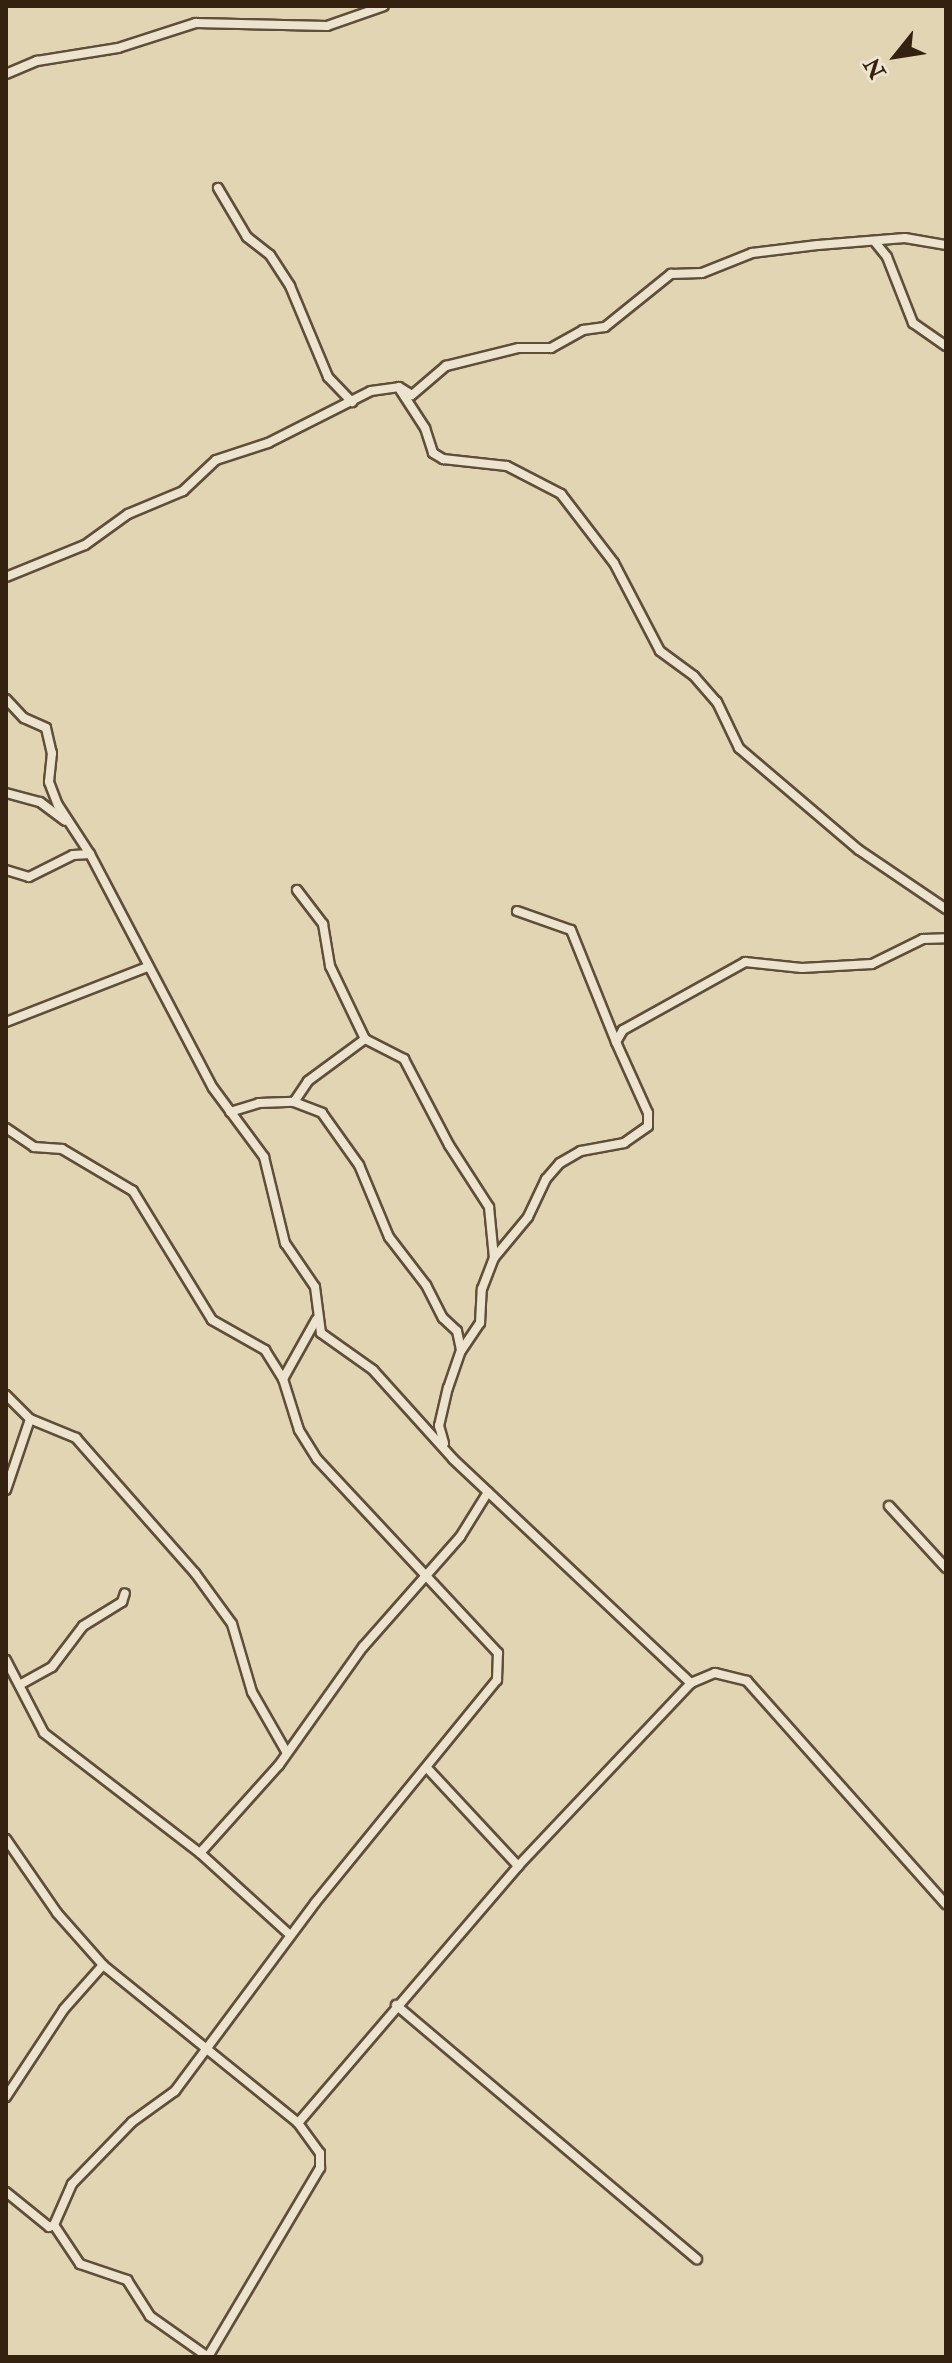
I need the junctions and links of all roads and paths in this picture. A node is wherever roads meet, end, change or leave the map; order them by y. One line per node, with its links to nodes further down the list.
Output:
1 (384, 6): 2 (street)
2 (6, 74)
3 (218, 188): 8 (street)
4 (875, 242): 5 (street); 6 (street); 7 (street)
5 (946, 245)
6 (946, 346)
7 (399, 387): 8 (street); 16 (street)
8 (352, 402): 9 (street)
9 (6, 577)
10 (6, 699): 12 (street)
11 (6, 793): 12 (street)
12 (69, 824): 13 (street)
13 (90, 854): 14 (street); 19 (street)
14 (6, 870)
15 (297, 890): 21 (street)
16 (946, 909)
17 (517, 911): 22 (street)
18 (946, 938): 22 (street)
19 (147, 967): 20 (street); 24 (street)
20 (6, 1022)
21 (365, 1039): 23 (street); 26 (street)
22 (616, 1042): 26 (street)
23 (294, 1102): 24 (street); 28 (street)
24 (230, 1112): 27 (street)
25 (6, 1128): 29 (street)
26 (494, 1258): 28 (street)
27 (316, 1320): 29 (street); 32 (street)
28 (461, 1351): 32 (street)
29 (283, 1379): 37 (street)
30 (6, 1395): 31 (street)
31 (30, 1419): 33 (street); 42 (street)
32 (445, 1447): 34 (street)
33 (6, 1490)
34 (488, 1492): 37 (street); 41 (street)
35 (889, 1506): 36 (street)
36 (946, 1568)
37 (426, 1574): 42 (street); 43 (street)
38 (125, 1593): 40 (street)
39 (6, 1660): 40 (street)
40 (23, 1683): 45 (street)
41 (691, 1683): 46 (street); 47 (street)
42 (287, 1753): 45 (street)
43 (427, 1768): 46 (street); 48 (street)
44 (6, 1839): 49 (street)
45 (200, 1853): 48 (street)
46 (518, 1866): 50 (street)
47 (946, 1904)
48 (290, 1935): 51 (street)
49 (103, 1965): 51 (street); 52 (street)
50 (396, 2005): 53 (street); 56 (street)
51 (205, 2048): 53 (street); 55 (street)
52 (6, 2097)
53 (298, 2123): 57 (street)
54 (6, 2192): 55 (street)
55 (54, 2225): 57 (street)
56 (697, 2259)
57 (208, 2357)

